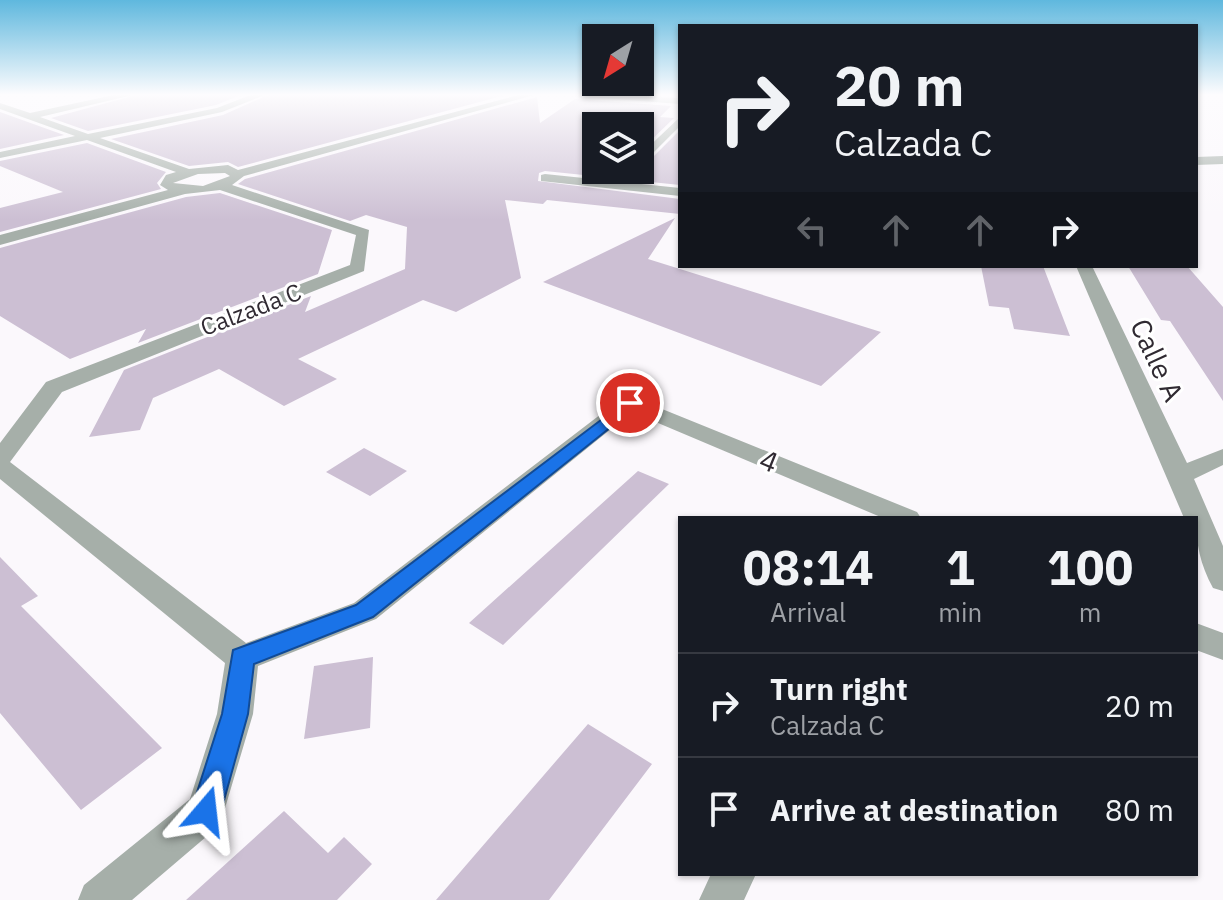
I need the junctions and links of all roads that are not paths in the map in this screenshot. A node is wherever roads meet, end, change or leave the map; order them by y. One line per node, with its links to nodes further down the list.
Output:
1 (92, 136): 4 (street)
2 (368, 136): 9 (street)
3 (378, 136): 9 (street)
4 (87, 137): 5 (street); 8 (street)
5 (0, 155)
6 (1223, 160): 7 (street)
7 (1198, 161)
8 (187, 172): 9 (street); 11 (street)
9 (229, 176): 13 (street); 19 (street, Calzada C)
10 (545, 178): 12 (street)
11 (166, 185): 13 (street); 15 (street)
12 (618, 185): 14 (street)
13 (185, 190): 16 (street)
14 (678, 192)
15 (0, 228)
16 (0, 240)
17 (1085, 268): 21 (street, Calle A)
18 (1223, 456): 21 (street)
19 (0, 459)
20 (0, 466): 28 (street)
21 (1180, 476): 23 (street, Calle A)
22 (903, 516): 28 (street, 4)
23 (1197, 516)
24 (1198, 520): 25 (street, Calle A)
25 (1223, 580)
26 (1198, 637): 27 (street)
27 (1223, 647)
28 (242, 658): 30 (street)
29 (734, 876): 31 (street)
30 (99, 900)
31 (720, 900)

